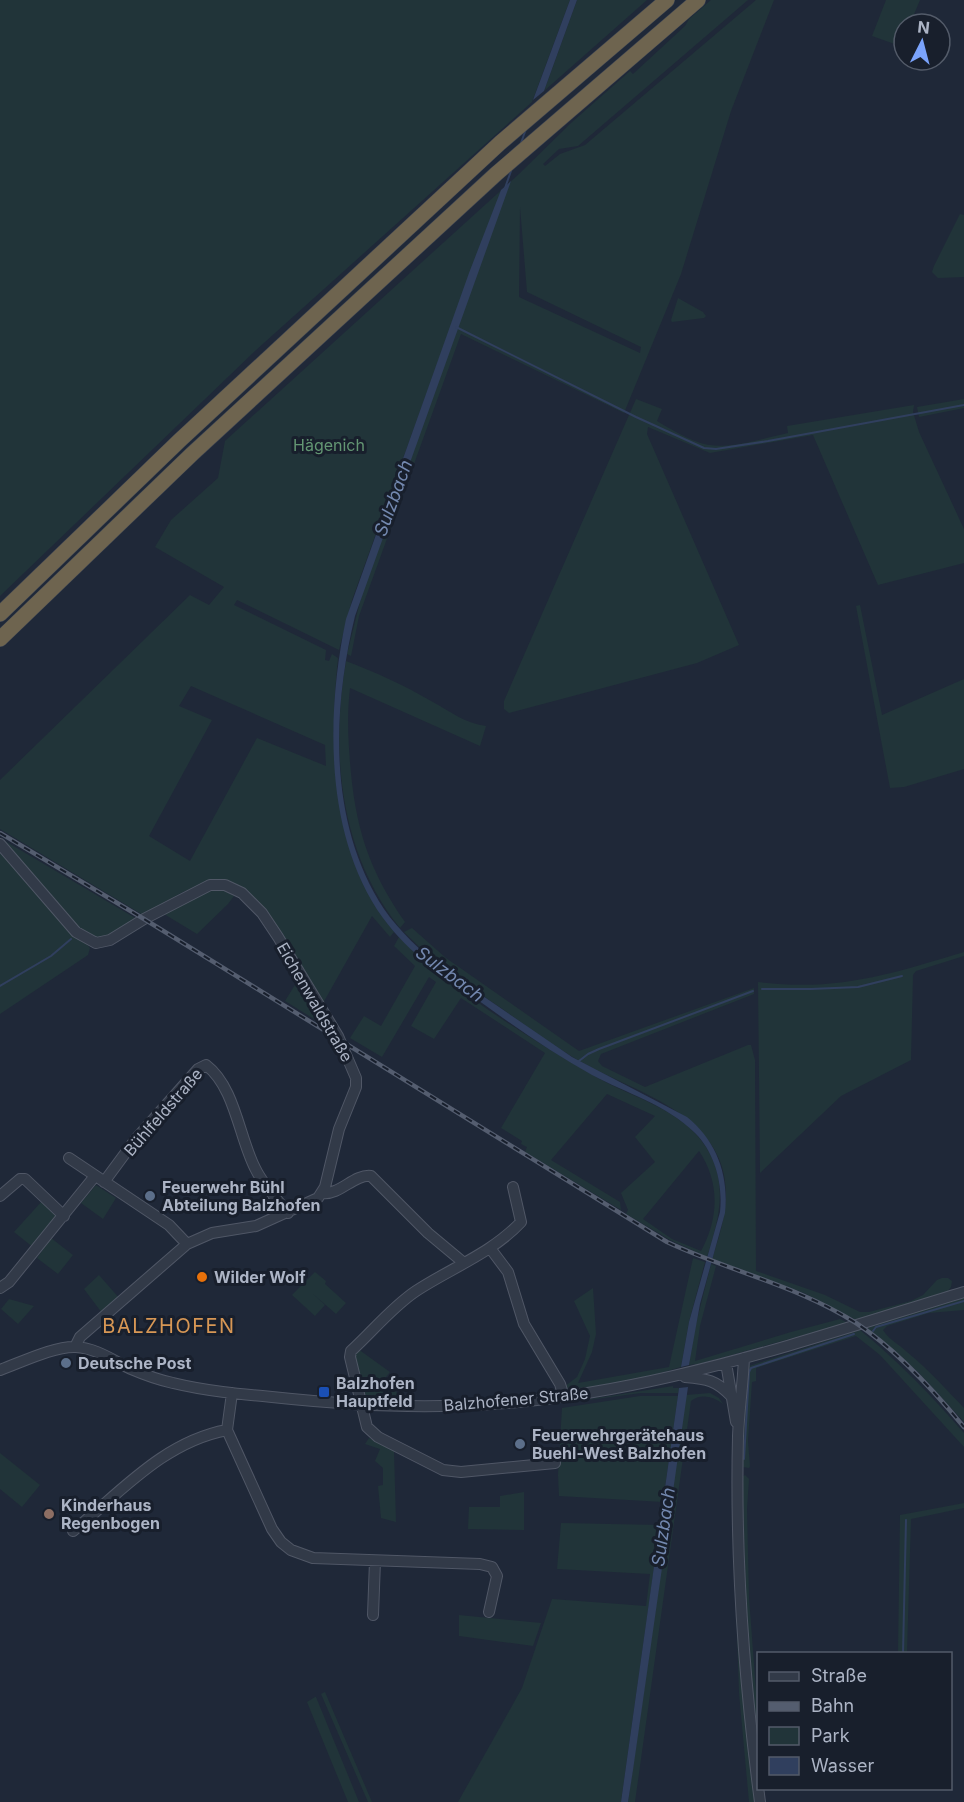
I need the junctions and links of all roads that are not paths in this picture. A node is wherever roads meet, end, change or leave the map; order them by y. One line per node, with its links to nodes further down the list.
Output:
1 (668, 0): 3 (highway)
2 (698, 0): 4 (highway)
3 (0, 614)
4 (0, 639)
5 (0, 844): 9 (street, Eichenwaldstraße)
6 (69, 1158): 7 (street)
7 (100, 1179): 11 (street, Bühlfeldstraße); 12 (street); 13 (street)
8 (513, 1187): 14 (street)
9 (322, 1193): 11 (street); 15 (street)
10 (0, 1196): 12 (street)
11 (288, 1212): 13 (street)
12 (64, 1216): 16 (street)
13 (188, 1244): 18 (street)
14 (490, 1248): 15 (street); 25 (street)
15 (464, 1263): 26 (street)
16 (0, 1288)
17 (964, 1292): 19 (street, Balzhofener Straße)
18 (75, 1347): 21 (street, Balzhofener Straße); 23 (street, Balzhofener Straße)
19 (744, 1358): 20 (street, Balzhofener Straße); 28 (street)
20 (726, 1363): 22 (street, Balzhofener Straße); 24 (street)
21 (0, 1370)
22 (694, 1375): 24 (street); 25 (street, Balzhofener Straße)
23 (232, 1393): 26 (street, Balzhofener Straße); 27 (street)
24 (731, 1396): 28 (street)
25 (564, 1397): 26 (street, Balzhofener Straße)
26 (361, 1404): 29 (street)
27 (227, 1430): 30 (street); 31 (street)
28 (738, 1433): 34 (street)
29 (555, 1463)
30 (73, 1531)
31 (375, 1561): 32 (street); 33 (street)
32 (489, 1612)
33 (373, 1615)
34 (757, 1777)

